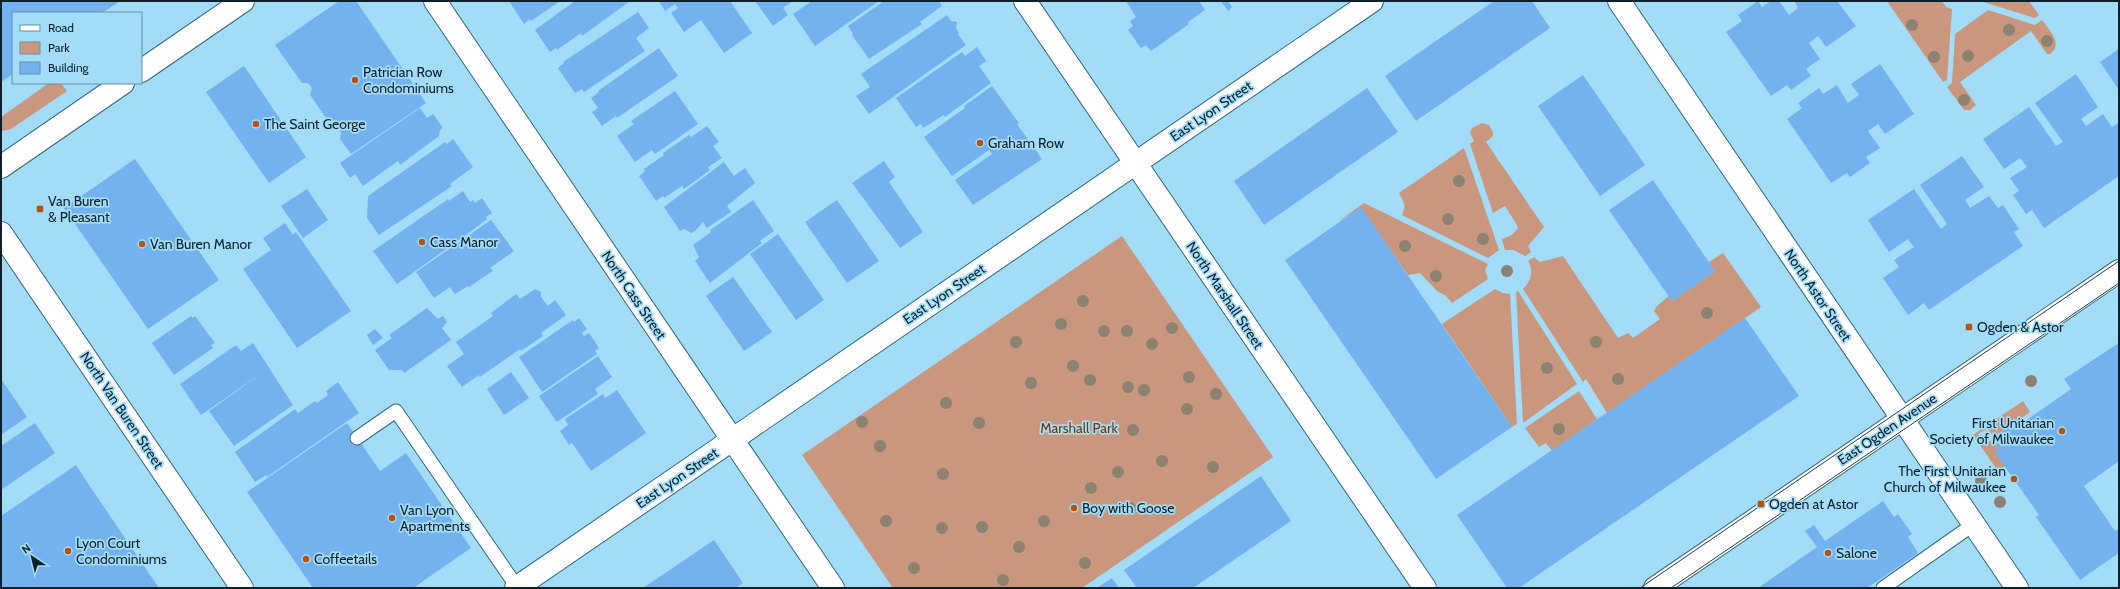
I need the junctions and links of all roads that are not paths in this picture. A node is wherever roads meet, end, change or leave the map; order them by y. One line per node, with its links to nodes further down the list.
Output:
1 (243, 1): 6 (street)
2 (435, 1): 14 (street, North Cass Street)
3 (1025, 1): 8 (street, North Marshall Street)
4 (1372, 1): 8 (street, East Lyon Street)
5 (1619, 1): 12 (street, North Astor Street)
6 (142, 70)
7 (122, 84): 9 (street)
8 (1135, 163): 14 (street, East Lyon Street); 19 (street, North Marshall Street)
9 (1, 167)
10 (1, 233): 16 (street, North Van Buren Street)
11 (2119, 271): 12 (street, East Ogden Avenue)
12 (1903, 419): 15 (street, North Astor Street); 20 (street, East Ogden Avenue)
13 (357, 438): 17 (lane)
14 (732, 440): 17 (street, East Lyon Street); 18 (street, North Cass Street)
15 (1974, 524): 21 (lane); 22 (street, North Astor Street)
16 (242, 588)
17 (517, 588)
18 (833, 588)
19 (1425, 588)
20 (1655, 588)
21 (1883, 588)
22 (2017, 588)

